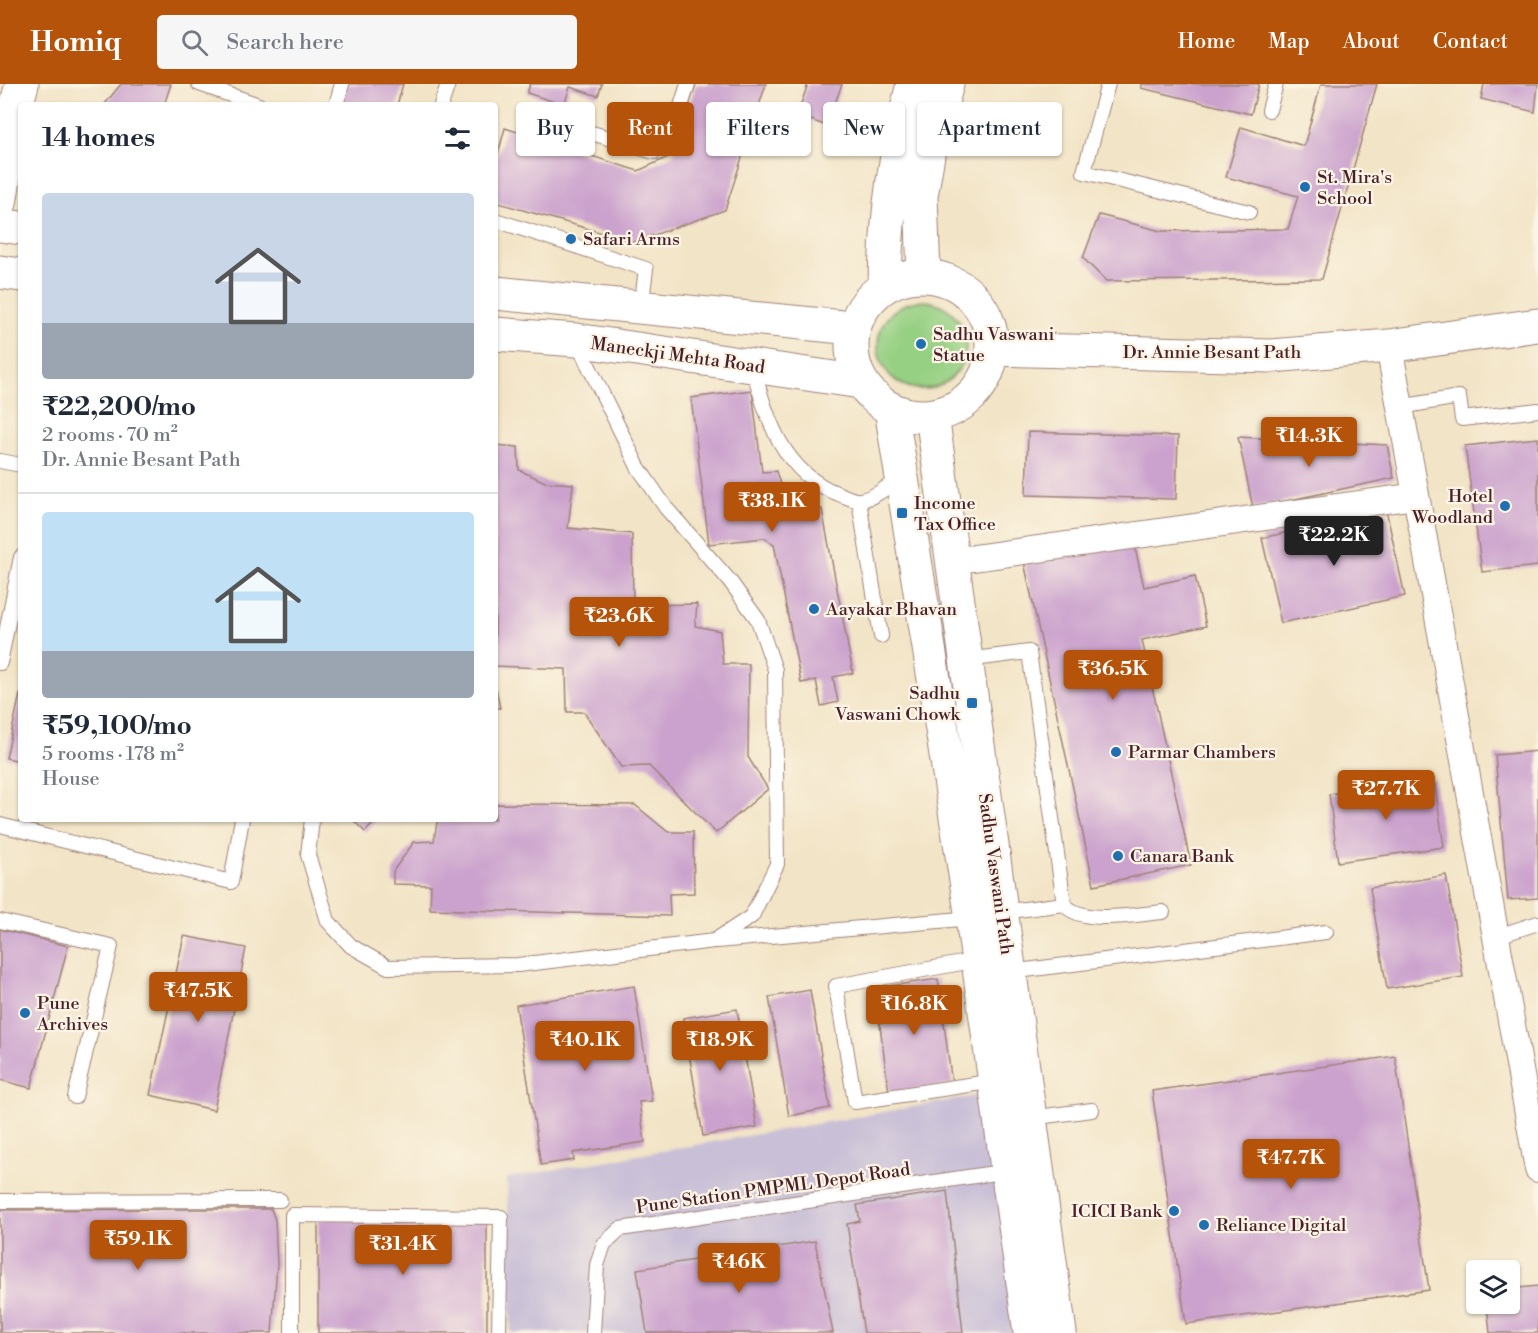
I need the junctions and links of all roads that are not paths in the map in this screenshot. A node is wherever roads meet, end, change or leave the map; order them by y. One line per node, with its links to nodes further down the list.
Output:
1 (22, 84): 15 (main road)
2 (199, 84): 10 (lane)
3 (342, 84): 11 (lane)
4 (448, 84): 12 (lane)
5 (688, 84): 14 (lane)
6 (913, 84): 23 (main road)
7 (947, 84): 22 (main road)
8 (1108, 84): 16 (lane)
9 (1276, 84): 13 (lane)
10 (250, 102)
11 (337, 102)
12 (442, 102)
13 (1269, 110)
14 (595, 134)
15 (0, 203)
16 (1249, 212)
17 (498, 221): 25 (lane)
18 (0, 225): 19 (main road)
19 (18, 228)
20 (0, 272): 21 (main road)
21 (18, 275)
22 (924, 275): 23 (main road); 31 (main road)
23 (885, 285): 27 (main road)
24 (498, 293): 25 (main road)
25 (641, 308): 27 (main road)
26 (1538, 326): 30 (main road, Dr. Annie Besant Path)
27 (853, 328): 33 (main road)
28 (498, 334): 29 (main road, Maneckji Mehta Road)
29 (576, 340): 32 (main road, Maneckji Mehta Road); 58 (lane)
30 (1389, 346): 31 (main road, Dr. Annie Besant Path); 34 (street)
31 (992, 349): 37 (main road)
32 (753, 366): 33 (main road, Maneckji Mehta Road); 42 (lane)
33 (861, 382): 35 (main road)
34 (1400, 407): 36 (lane); 41 (street)
35 (891, 409): 37 (main road); 40 (main road)
36 (1538, 410)
37 (932, 415): 43 (main road, Sadhu Vaswani Path)
38 (0, 461): 39 (lane)
39 (18, 464)
40 (902, 477): 42 (lane); 53 (main road)
41 (1416, 496): 43 (street); 57 (street)
42 (859, 501): 45 (lane)
43 (952, 561): 46 (main road, Sadhu Vaswani Path)
44 (18, 572): 47 (lane)
45 (881, 636)
46 (966, 660): 51 (lane); 53 (main road, Sadhu Vaswani Path)
47 (0, 663)
48 (241, 822): 50 (lane)
49 (312, 822): 58 (lane)
50 (0, 825)
51 (1064, 904): 52 (lane); 53 (lane)
52 (1163, 912)
53 (987, 915): 58 (lane); 59 (main road); 60 (main road, Sadhu Vaswani Path)
54 (0, 921): 62 (lane)
55 (1538, 923): 57 (lane)
56 (1326, 932): 60 (lane)
57 (1495, 937): 66 (street)
58 (714, 941)
59 (978, 960): 61 (main road); 61 (lane)
60 (1010, 972): 64 (main road, Sadhu Vaswani Path)
61 (995, 1081): 65 (main road)
62 (75, 1097)
63 (1092, 1110): 64 (lane)
64 (1030, 1118): 65 (main road, Sadhu Vaswani Path)
65 (1022, 1169): 71 (lane, Pune Station PMPML Depot Road); 72 (main road); 73 (main road, Sadhu Vaswani Path)
66 (1538, 1169)
67 (280, 1200): 68 (lane)
68 (0, 1201)
69 (292, 1333): 70 (lane)
70 (499, 1333)
71 (593, 1333)
72 (1030, 1333)
73 (1060, 1333)

